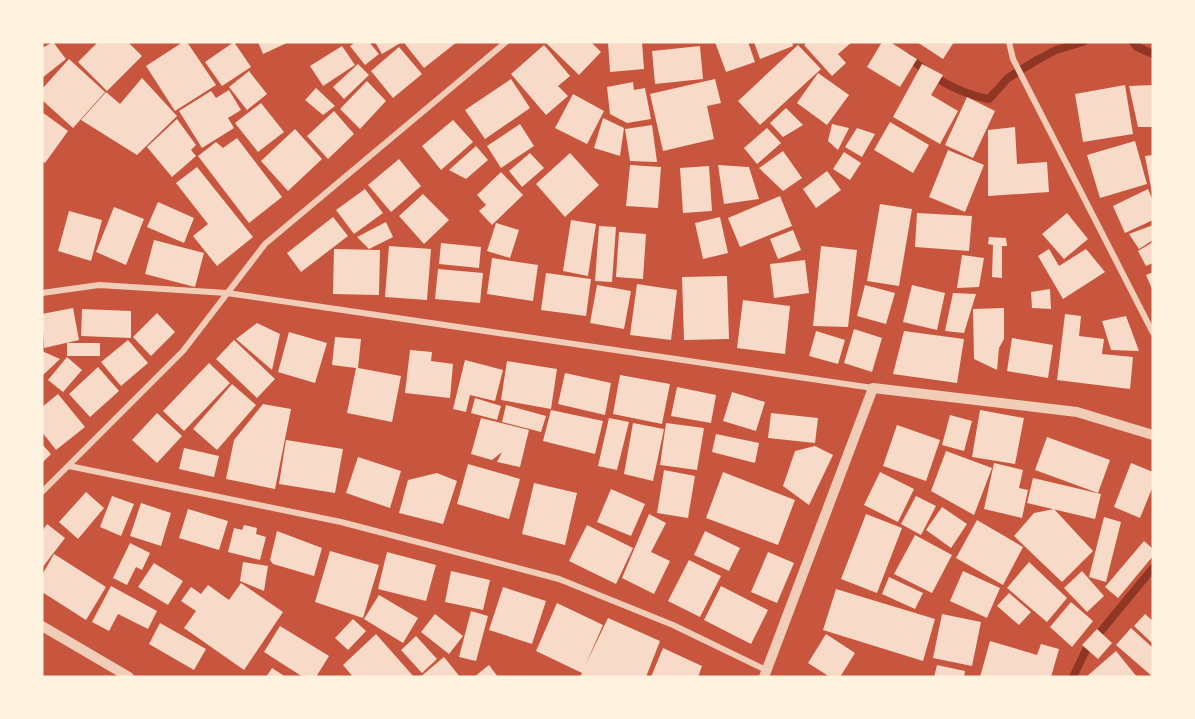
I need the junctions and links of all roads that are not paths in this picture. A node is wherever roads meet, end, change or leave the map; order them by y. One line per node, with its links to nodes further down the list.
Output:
1 (506, 42): 4 (street)
2 (1009, 42): 5 (street)
3 (42, 293): 4 (street)
4 (227, 293): 6 (street); 8 (street)
5 (1153, 333)
6 (873, 388): 7 (street); 11 (street)
7 (1153, 435)
8 (69, 466): 9 (street); 11 (street)
9 (42, 492)
10 (42, 626): 12 (street)
11 (765, 674)
12 (129, 677)

